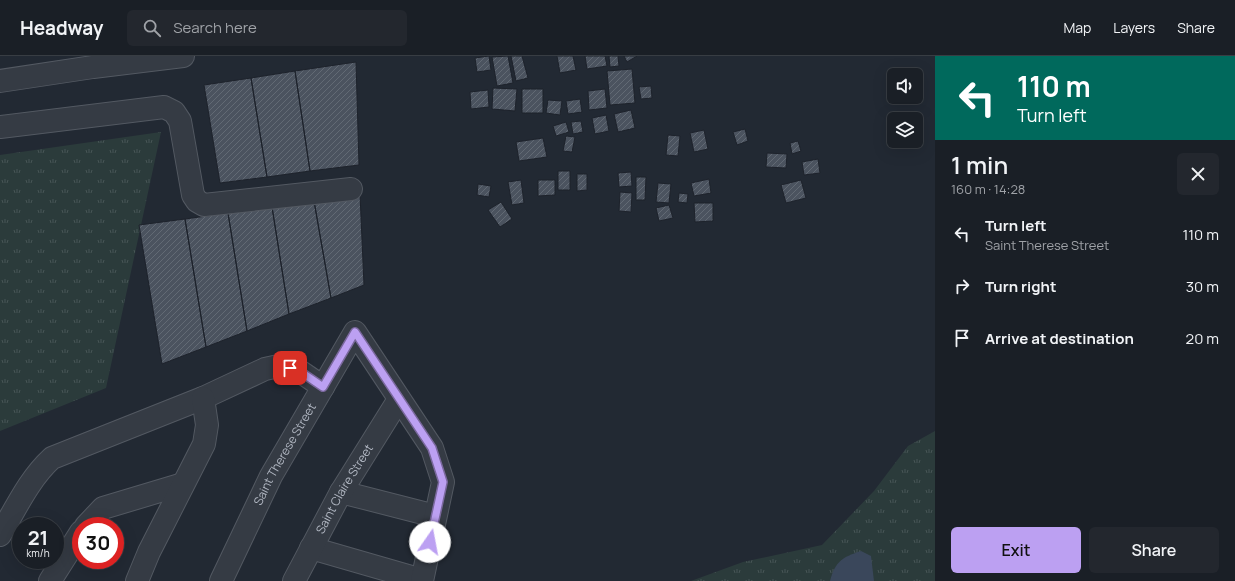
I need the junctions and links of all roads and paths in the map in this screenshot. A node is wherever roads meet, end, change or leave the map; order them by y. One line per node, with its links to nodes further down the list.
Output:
1 (183, 56): 2 (street)
2 (151, 58): 3 (street)
3 (92, 61): 4 (street)
4 (0, 81)
5 (0, 127): 6 (street)
6 (351, 189)
7 (323, 387): 8 (street); 9 (street, Saint Therese Street); 19 (street, Saint Therese Street)
8 (203, 398): 10 (street); 14 (street)
9 (399, 399): 11 (street, Saint Claire Street); 12 (street)
10 (183, 484): 13 (street); 18 (street)
11 (341, 492): 12 (street); 16 (street, Saint Claire Street)
12 (435, 516): 21 (street)
13 (94, 517)
14 (0, 536)
15 (72, 546): 17 (street)
16 (311, 548): 20 (street, Saint Claire Street); 21 (street)
17 (50, 581)
18 (136, 581)
19 (222, 581)
20 (294, 581)
21 (422, 581)

